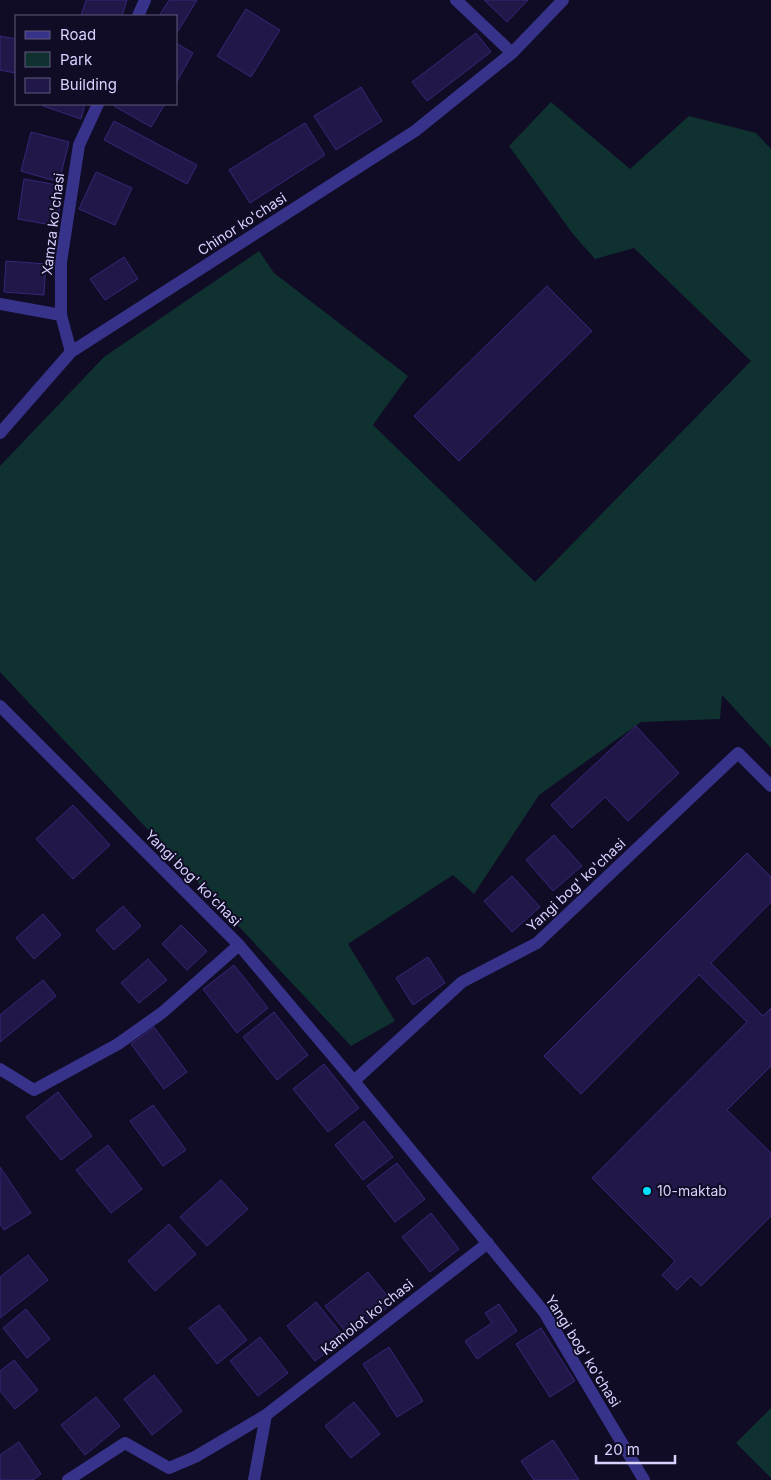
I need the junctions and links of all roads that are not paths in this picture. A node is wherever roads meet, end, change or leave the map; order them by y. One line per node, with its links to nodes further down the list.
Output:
1 (145, 0): 4 (street)
2 (456, 0): 5 (street)
3 (563, 0): 5 (street, Chinor ko'chasi)
4 (138, 15)
5 (512, 53): 9 (street, Chinor ko'chasi)
6 (98, 105): 8 (street, Xamza ko'chasi)
7 (0, 304): 8 (street)
8 (61, 316): 9 (street, Xamza ko'chasi)
9 (71, 352): 10 (street, Chinor ko'chasi)
10 (0, 433)
11 (0, 706): 13 (street, Yangi bog' ko'chasi)
12 (771, 786): 15 (street, Yangi bog' ko'chasi)
13 (239, 945): 14 (street); 15 (street, Yangi bog' ko'chasi)
14 (0, 1069)
15 (354, 1081): 16 (street, Yangi bog' ko'chasi)
16 (488, 1243): 17 (street, Kamolot ko'chasi); 20 (street, Yangi bog' ko'chasi)
17 (266, 1415): 18 (street, Kamolot ko'chasi); 19 (street)
18 (68, 1480)
19 (254, 1480)
20 (644, 1480)

